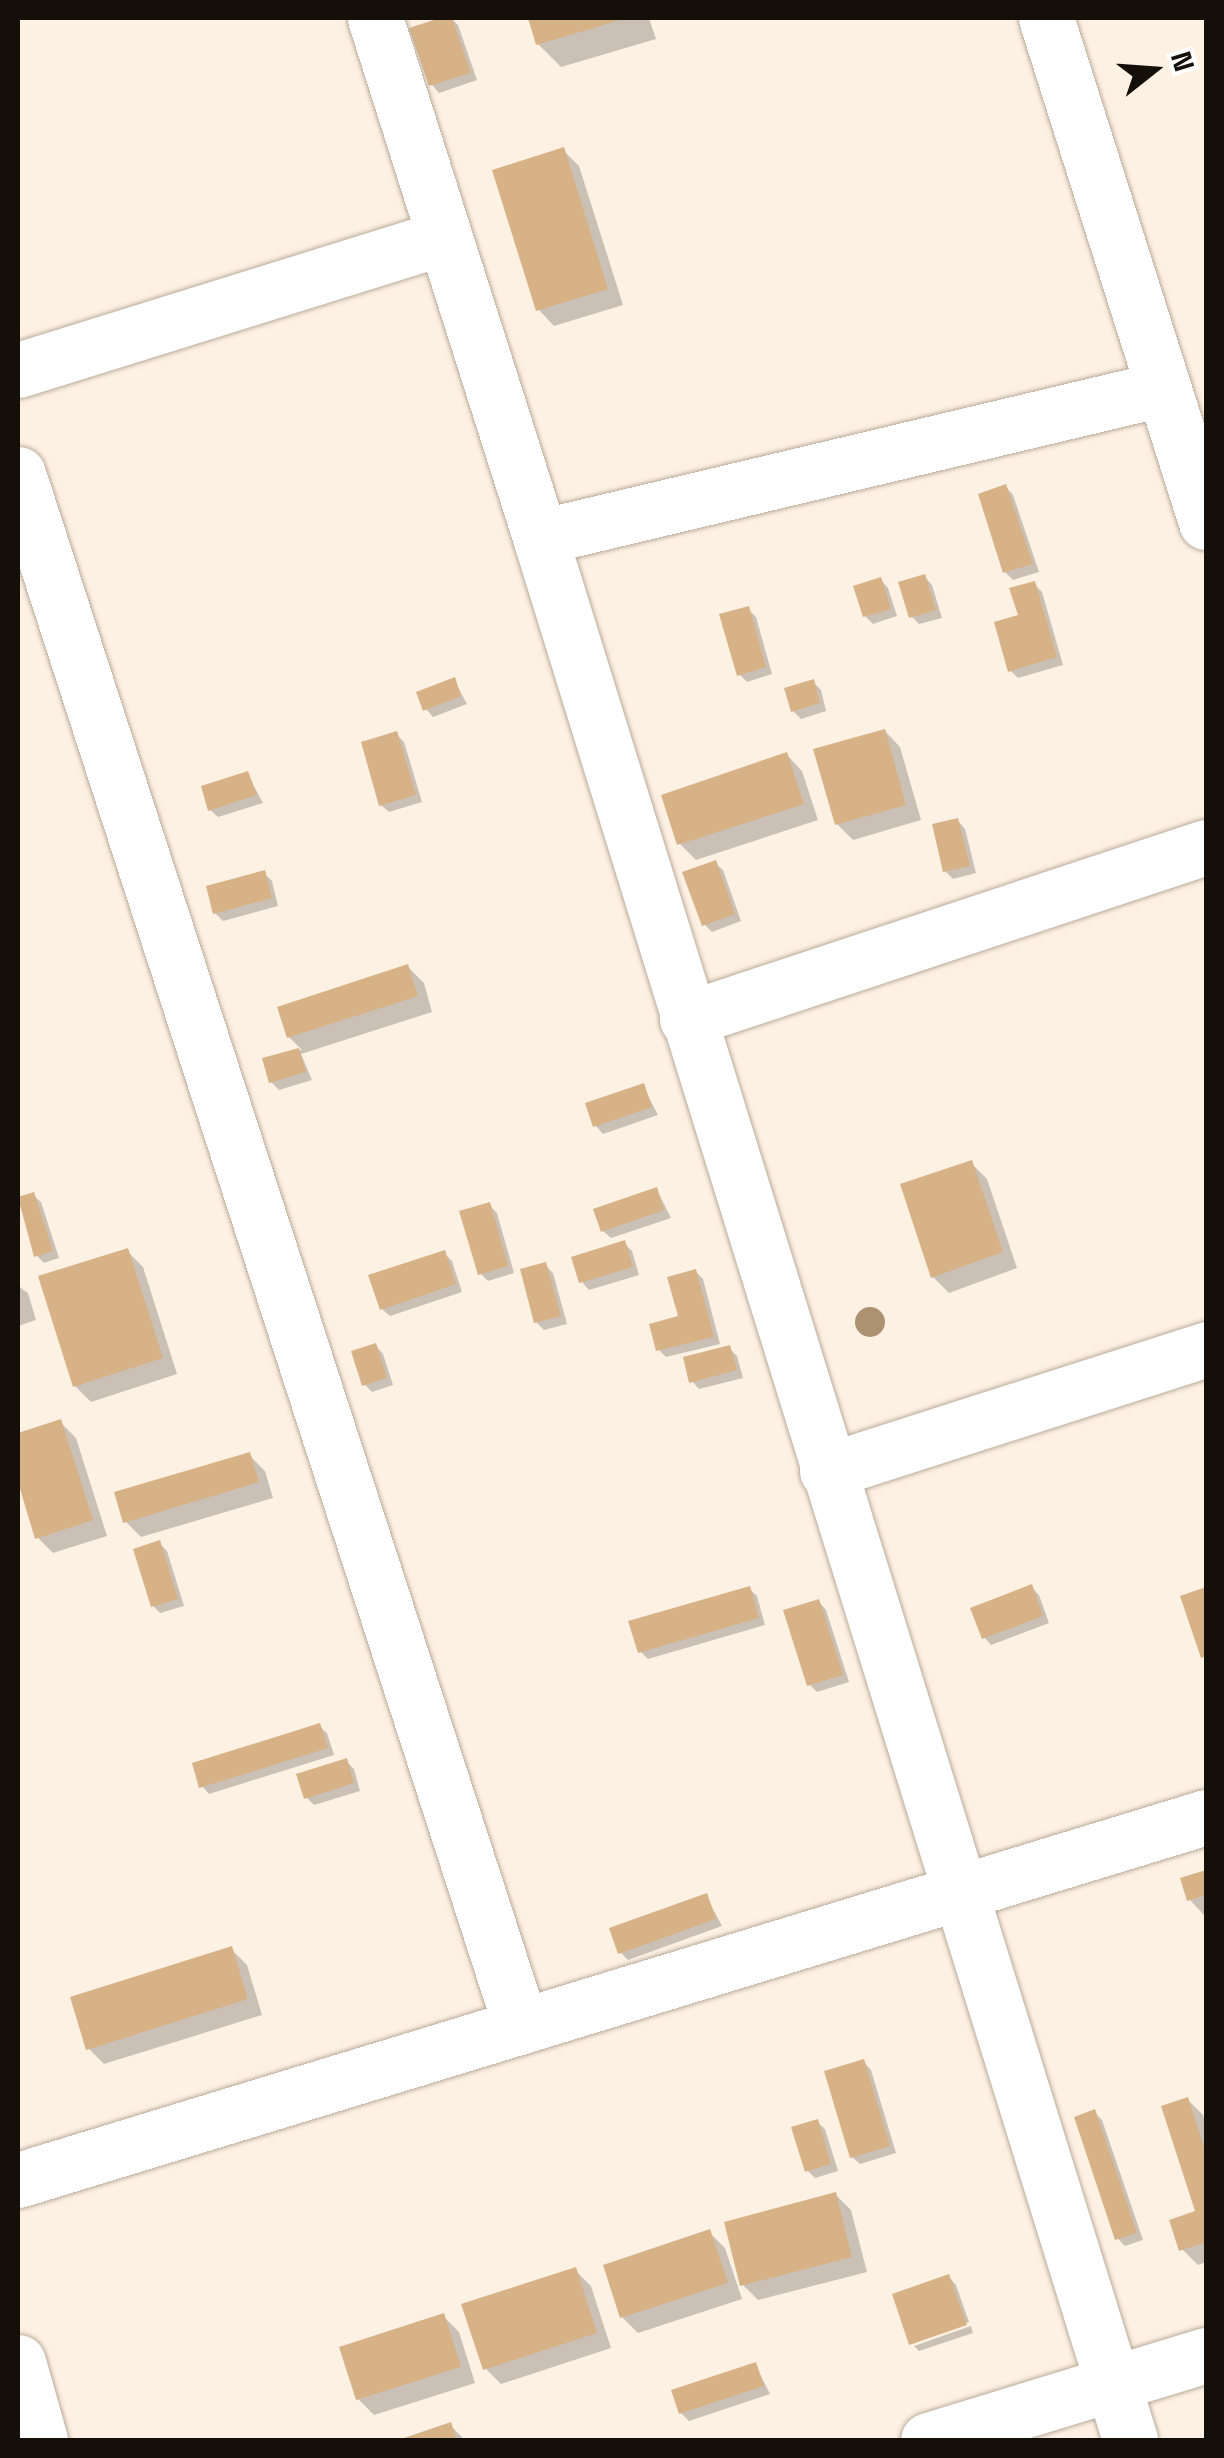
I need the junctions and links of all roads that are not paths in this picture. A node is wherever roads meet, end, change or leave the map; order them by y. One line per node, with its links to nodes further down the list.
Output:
1 (375, 18): 3 (street)
2 (1046, 18): 5 (street)
3 (443, 238): 4 (street); 8 (street)
4 (18, 370)
5 (1161, 389): 7 (street); 8 (street)
6 (18, 474): 15 (street)
7 (1206, 522)
8 (540, 537): 10 (street)
9 (1206, 847): 10 (street)
10 (687, 1019): 12 (street)
11 (1206, 1348): 12 (street)
12 (827, 1471): 14 (street)
13 (1206, 1817): 14 (street)
14 (959, 1896): 15 (street); 19 (street)
15 (520, 2028): 16 (street)
16 (18, 2180)
17 (1206, 2355): 19 (street)
18 (18, 2362): 20 (street)
19 (1113, 2384): 21 (street); 22 (street)
20 (40, 2440)
21 (928, 2440)
22 (1130, 2440)

